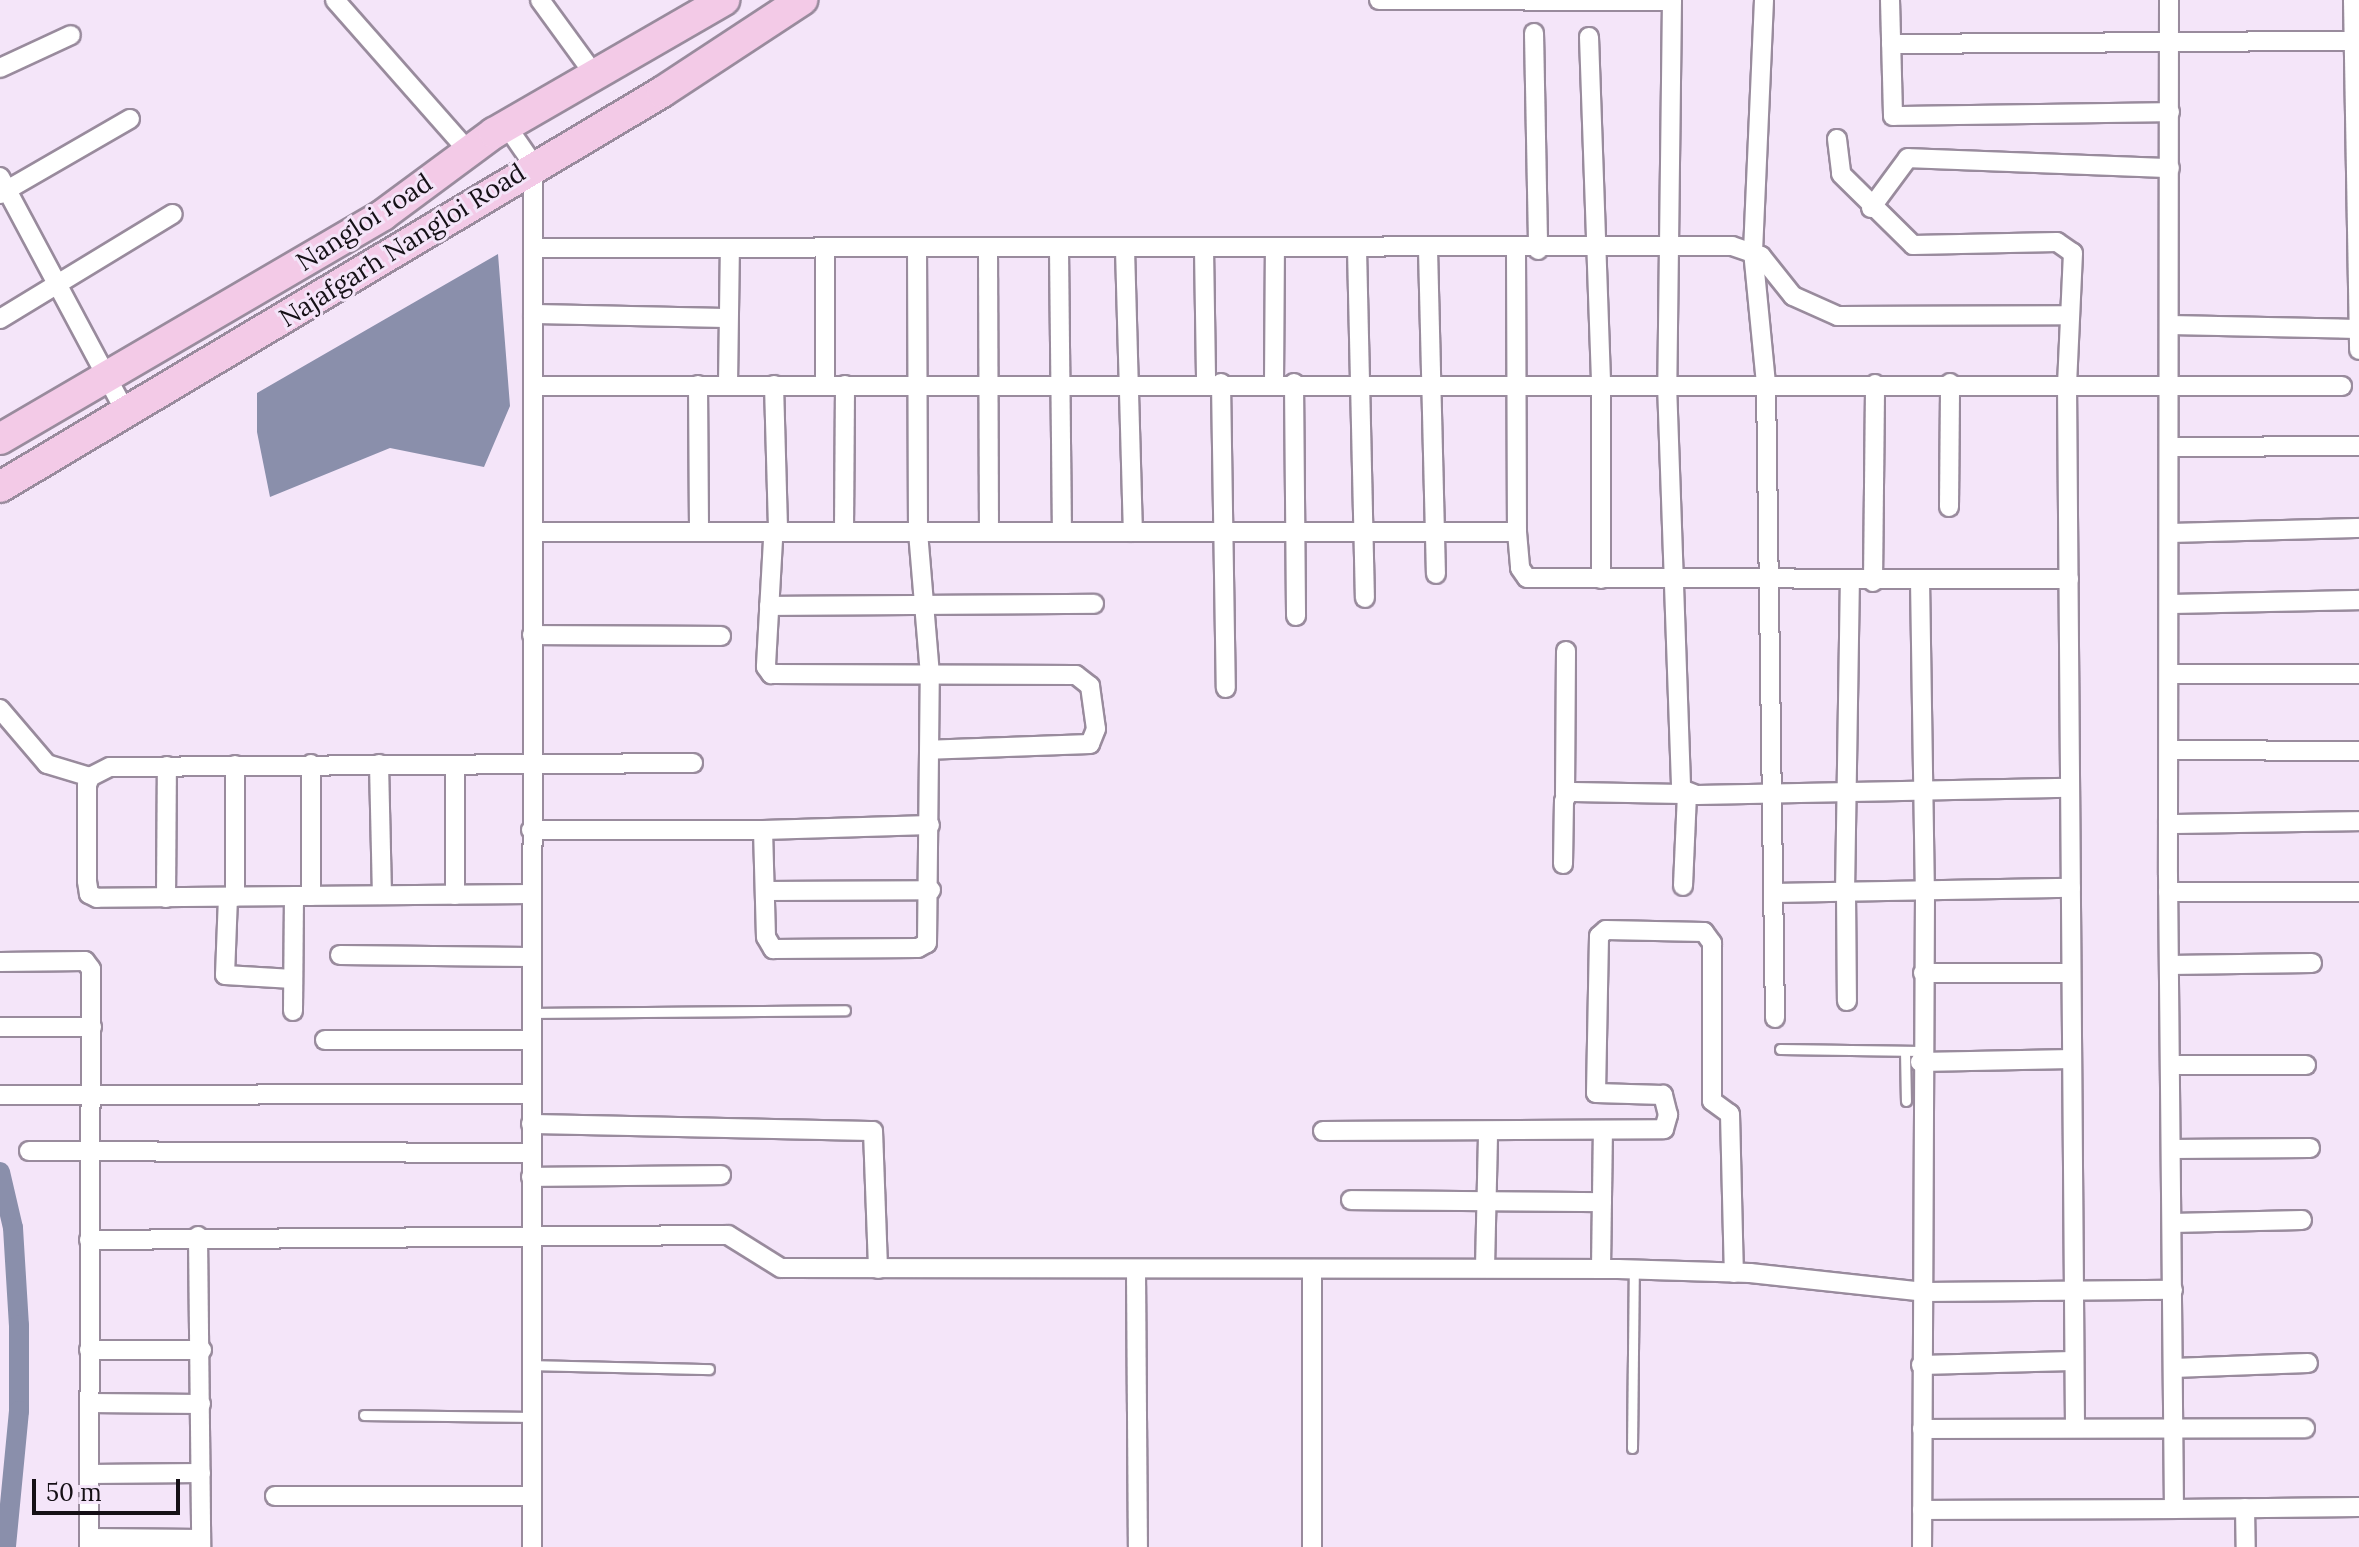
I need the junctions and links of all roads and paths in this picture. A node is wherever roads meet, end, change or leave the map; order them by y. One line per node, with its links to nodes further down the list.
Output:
1 (335, 0): 26 (street)
2 (540, 0): 21 (street)
3 (802, 0): 27 (main road, Najafgarh Nangloi Road)
4 (1379, 0): 5 (street)
5 (1439, 0): 6 (street)
6 (1519, 0): 11 (street)
7 (1764, 0): 47 (street)
8 (1890, 0): 19 (street)
9 (2169, 0): 18 (street)
10 (2353, 0): 17 (street)
11 (1593, 1): 12 (street)
12 (1672, 1): 32 (street)
13 (715, 2): 21 (main road, Nangloi road)
14 (1534, 33): 46 (street)
15 (71, 35): 20 (street)
16 (1589, 37): 33 (street)
17 (2356, 41): 18 (street); 54 (street)
18 (2170, 42): 19 (street); 22 (street)
19 (1891, 44): 22 (street)
20 (0, 68)
21 (594, 74): 24 (main road, Nangloi road)
22 (2170, 112): 28 (street)
23 (130, 119): 29 (street)
24 (506, 125): 26 (main road, Nangloi road); 27 (street)
25 (1837, 139): 30 (street)
26 (469, 152): 56 (main road, Nangloi road)
27 (533, 164): 34 (street); 81 (main road, Najafgarh Nangloi Road)
28 (2170, 168): 30 (street); 53 (street)
29 (2, 187): 48 (street)
30 (1871, 208): 50 (street)
31 (173, 214): 48 (street)
32 (1670, 246): 33 (street); 47 (street); 68 (street)
33 (1597, 247): 46 (street); 63 (street)
34 (533, 248): 35 (street); 49 (street)
35 (730, 248): 36 (street); 51 (street)
36 (825, 248): 37 (street); 76 (street)
37 (917, 248): 38 (street); 78 (street)
38 (988, 249): 39 (street); 65 (street)
39 (1059, 249): 40 (street); 66 (street)
40 (1125, 249): 41 (street); 57 (street)
41 (1204, 249): 42 (street); 58 (street)
42 (1275, 249): 43 (street); 59 (street)
43 (1357, 249): 44 (street); 67 (street)
44 (1428, 249): 45 (street); 61 (street)
45 (1516, 250): 46 (street); 62 (street)
46 (1538, 250)
47 (1753, 251): 50 (street); 69 (street)
48 (57, 286): 52 (street); 56 (street)
49 (533, 314): 51 (street); 79 (street)
50 (2070, 315): 71 (street)
51 (728, 318): 74 (street)
52 (0, 319)
53 (2170, 325): 54 (street); 72 (street)
54 (2356, 329): 55 (street)
55 (2359, 350)
56 (105, 377): 81 (street); 82 (main road, Nangloi road)
57 (1129, 383): 58 (street); 66 (street); 94 (street)
58 (1214, 383): 59 (street); 97 (street)
59 (1274, 383): 60 (street)
60 (1294, 383): 67 (street); 100 (street)
61 (1431, 383): 62 (street); 67 (street); 98 (street)
62 (1517, 383): 63 (street); 95 (street)
63 (1601, 383): 68 (street); 103 (street)
64 (1950, 383): 70 (street); 71 (street); 86 (street)
65 (985, 384): 66 (street); 78 (street); 91 (street)
66 (1057, 384): 93 (street)
67 (1359, 384): 101 (street)
68 (1667, 384): 69 (street); 105 (street)
69 (1766, 384): 70 (street); 107 (street)
70 (1875, 384): 109 (street)
71 (2067, 384): 72 (street); 104 (street)
72 (2170, 384): 80 (street); 84 (street)
73 (698, 385): 74 (street); 79 (street); 88 (street)
74 (728, 385): 75 (street)
75 (774, 385): 76 (street); 99 (street)
76 (825, 385): 77 (street)
77 (845, 385): 78 (street); 89 (street)
78 (915, 385): 90 (street)
79 (533, 386): 92 (street)
80 (2342, 386)
81 (125, 411): 85 (main road, Najafgarh Nangloi Road)
82 (0, 439)
83 (2359, 446): 84 (street)
84 (2170, 447): 96 (street)
85 (0, 487)
86 (1949, 507)
87 (2359, 528): 96 (street)
88 (699, 531): 92 (street); 99 (street)
89 (844, 531): 90 (street); 99 (street)
90 (918, 531): 91 (street); 115 (street)
91 (989, 531): 93 (street)
92 (533, 532): 117 (street)
93 (1062, 532): 94 (street)
94 (1133, 532): 97 (street)
95 (1517, 532): 98 (street); 103 (street)
96 (2170, 533): 113 (street)
97 (1224, 534): 100 (street); 123 (street)
98 (1434, 535): 101 (street); 102 (street)
99 (775, 536): 114 (street)
100 (1295, 536): 101 (street); 116 (street)
101 (1363, 536): 110 (street)
102 (1436, 574)
103 (1601, 579): 105 (street)
104 (2069, 579): 106 (street); 136 (street)
105 (1676, 580): 107 (street); 140 (street)
106 (1920, 580): 109 (street); 137 (street)
107 (1770, 581): 108 (street); 139 (street)
108 (1850, 582): 109 (street); 138 (street)
109 (1873, 582)
110 (1365, 598)
111 (2359, 600): 113 (street)
112 (1094, 604): 115 (street)
113 (2169, 604): 120 (street)
114 (769, 606): 115 (street); 122 (street)
115 (927, 607): 122 (street)
116 (1296, 616)
117 (532, 635): 118 (street); 131 (street)
118 (721, 636)
119 (1566, 651): 141 (street)
120 (2169, 674): 121 (street); 126 (street)
121 (2359, 674)
122 (930, 675): 125 (street); 125 (street)
123 (1226, 688)
124 (0, 709): 135 (street)
125 (930, 750): 144 (street)
126 (2169, 750): 127 (street); 143 (street)
127 (2359, 751)
128 (693, 763): 131 (street)
129 (311, 764): 130 (street); 132 (street); 160 (street)
130 (379, 764): 133 (street); 158 (street)
131 (530, 764): 133 (street); 145 (street)
132 (235, 765): 134 (street); 161 (street)
133 (455, 765): 159 (street)
134 (167, 766): 135 (street); 162 (street)
135 (90, 777): 162 (street)
136 (2069, 788): 137 (street); 149 (street)
137 (1923, 789): 138 (street); 156 (street)
138 (1848, 791): 139 (street); 155 (street)
139 (1771, 793): 140 (street); 154 (street)
140 (1687, 794): 141 (street); 148 (street)
141 (1565, 795): 147 (street)
142 (2359, 821): 143 (street)
143 (2168, 824): 152 (street)
144 (930, 825): 146 (street); 150 (street)
145 (531, 830): 146 (street); 157 (street)
146 (763, 830): 151 (street)
147 (1563, 864)
148 (1683, 886)
149 (2071, 888): 156 (street); 169 (street)
150 (931, 890): 151 (street); 151 (street)
151 (765, 891)
152 (2168, 892): 153 (street); 167 (street)
153 (2359, 892)
154 (1773, 893): 155 (street); 175 (street)
155 (1845, 893): 156 (street); 171 (street)
156 (1925, 893): 168 (street)
157 (531, 894): 159 (street); 164 (street)
158 (382, 895): 159 (street); 160 (street)
159 (455, 895)
160 (302, 896): 161 (street); 170 (street)
161 (231, 897): 162 (street); 170 (street)
162 (166, 898)
163 (340, 955): 164 (street)
164 (531, 957): 174 (street)
165 (0, 962): 177 (street)
166 (2312, 963): 167 (street)
167 (2169, 965): 183 (street)
168 (1923, 973): 169 (street); 181 (street)
169 (2071, 973): 182 (street)
170 (293, 979): 173 (street)
171 (1847, 1001)
172 (845, 1010): 174 (lane)
173 (293, 1011)
174 (531, 1013): 179 (street)
175 (1775, 1018)
176 (0, 1027): 177 (street)
177 (92, 1027): 187 (street)
178 (325, 1040): 179 (street)
179 (531, 1040): 185 (street)
180 (1780, 1049): 181 (lane)
181 (1915, 1055): 182 (street); 188 (lane); 217 (street)
182 (2072, 1059): 215 (street)
183 (2171, 1065): 184 (street); 194 (street)
184 (2306, 1065)
185 (531, 1094): 187 (street); 189 (street)
186 (0, 1095): 187 (street)
187 (91, 1096): 196 (street)
188 (1906, 1101)
189 (531, 1124): 197 (street); 209 (street)
190 (1323, 1131): 191 (street)
191 (1488, 1132): 192 (street); 201 (street)
192 (1603, 1133): 202 (street); 214 (street)
193 (2310, 1148): 194 (street)
194 (2171, 1149): 204 (street)
195 (29, 1151): 196 (street)
196 (90, 1151): 197 (street); 207 (street)
197 (531, 1153): 199 (street)
198 (721, 1175): 199 (street)
199 (531, 1177): 205 (street)
200 (1351, 1200): 201 (street)
201 (1486, 1201): 202 (street); 208 (street)
202 (1602, 1202): 211 (street)
203 (2302, 1220): 204 (street)
204 (2172, 1223): 216 (street)
205 (531, 1235): 206 (street); 209 (street); 222 (street)
206 (198, 1236): 207 (street); 219 (street)
207 (89, 1240): 218 (street)
208 (1485, 1268): 210 (street); 211 (street)
209 (878, 1269): 213 (street)
210 (1312, 1269): 213 (street); 247 (street)
211 (1601, 1269): 212 (street)
212 (1634, 1269): 214 (street); 234 (lane)
213 (1136, 1272): 246 (street)
214 (1734, 1273): 217 (street)
215 (2070, 1290): 216 (street); 217 (street); 220 (street)
216 (2173, 1290): 224 (street)
217 (1924, 1292): 223 (street)
218 (89, 1350): 219 (street); 226 (street)
219 (202, 1350): 227 (street)
220 (2072, 1361): 223 (street); 230 (street)
221 (2308, 1363): 224 (street)
222 (531, 1365): 225 (lane); 229 (street)
223 (1921, 1365): 233 (street)
224 (2173, 1368): 231 (street)
225 (709, 1369)
226 (89, 1403): 227 (street); 236 (street)
227 (201, 1404): 235 (street)
228 (364, 1415): 229 (lane)
229 (531, 1417): 238 (street)
230 (2075, 1427): 231 (street); 233 (street)
231 (2173, 1427): 232 (street); 241 (street)
232 (2305, 1428)
233 (1922, 1429): 242 (street)
234 (1632, 1448)
235 (201, 1473): 236 (street); 244 (street)
236 (89, 1474): 243 (street)
237 (275, 1496): 238 (street)
238 (531, 1496): 245 (street)
239 (2359, 1507): 240 (street)
240 (2245, 1508): 241 (street); 249 (street)
241 (2174, 1509): 242 (street)
242 (1922, 1510): 248 (street)
243 (89, 1543): 244 (street)
244 (201, 1543)
245 (532, 1547)
246 (1138, 1547)
247 (1312, 1547)
248 (1922, 1547)
249 (2246, 1547)

